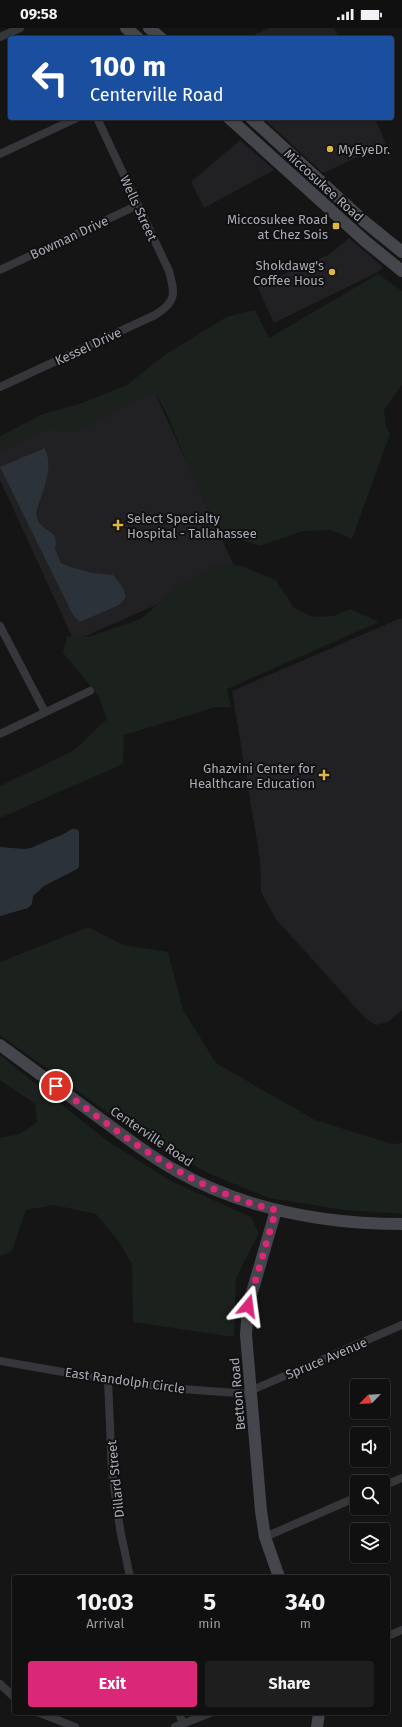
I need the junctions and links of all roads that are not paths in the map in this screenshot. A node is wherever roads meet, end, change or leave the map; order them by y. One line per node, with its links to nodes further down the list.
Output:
1 (20, 28): 6 (street)
2 (126, 28): 4 (street)
3 (149, 28): 5 (street)
4 (136, 36)
5 (159, 36)
6 (0, 37)
7 (73, 120): 11 (street)
8 (98, 120): 12 (street, Wells Street)
9 (231, 120): 14 (street, Miccosukee Road)
10 (253, 120): 13 (street, Miccosukee Road)
11 (0, 154)
12 (138, 205): 16 (street, Bowman Drive); 18 (street, Wells Street)
13 (375, 231): 14 (street); 15 (street, Miccosukee Road)
14 (365, 242): 17 (street, Miccosukee Road)
15 (402, 252)
16 (0, 270)
17 (402, 270)
18 (172, 300): 19 (street, Kessel Drive)
19 (0, 387)
20 (0, 626): 22 (street)
21 (90, 691): 22 (street)
22 (46, 712): 23 (street)
23 (0, 734)
24 (0, 1045): 25 (street, Centerville Road)
25 (276, 1210): 26 (street, Centerville Road); 30 (street, Betton Road)
26 (402, 1224)
27 (402, 1325): 30 (street, Spruce Avenue)
28 (0, 1361): 29 (street, East Randolph Circle)
29 (108, 1380): 30 (street, East Randolph Circle); 35 (street, Dillard Street)
30 (250, 1392): 34 (street, Betton Road)
31 (402, 1478): 32 (street)
32 (390, 1483)
33 (350, 1500): 34 (street)
34 (265, 1537): 36 (street, Betton Road)
35 (130, 1575)
36 (278, 1575)
37 (402, 1630): 38 (street)
38 (390, 1635)
39 (0, 1684): 40 (street)
40 (12, 1695)
41 (45, 1715): 46 (street)
42 (180, 1715): 45 (street)
43 (205, 1715): 45 (street)
44 (319, 1715): 48 (street)
45 (183, 1724): 47 (street)
46 (75, 1727)
47 (175, 1727)
48 (317, 1727)

